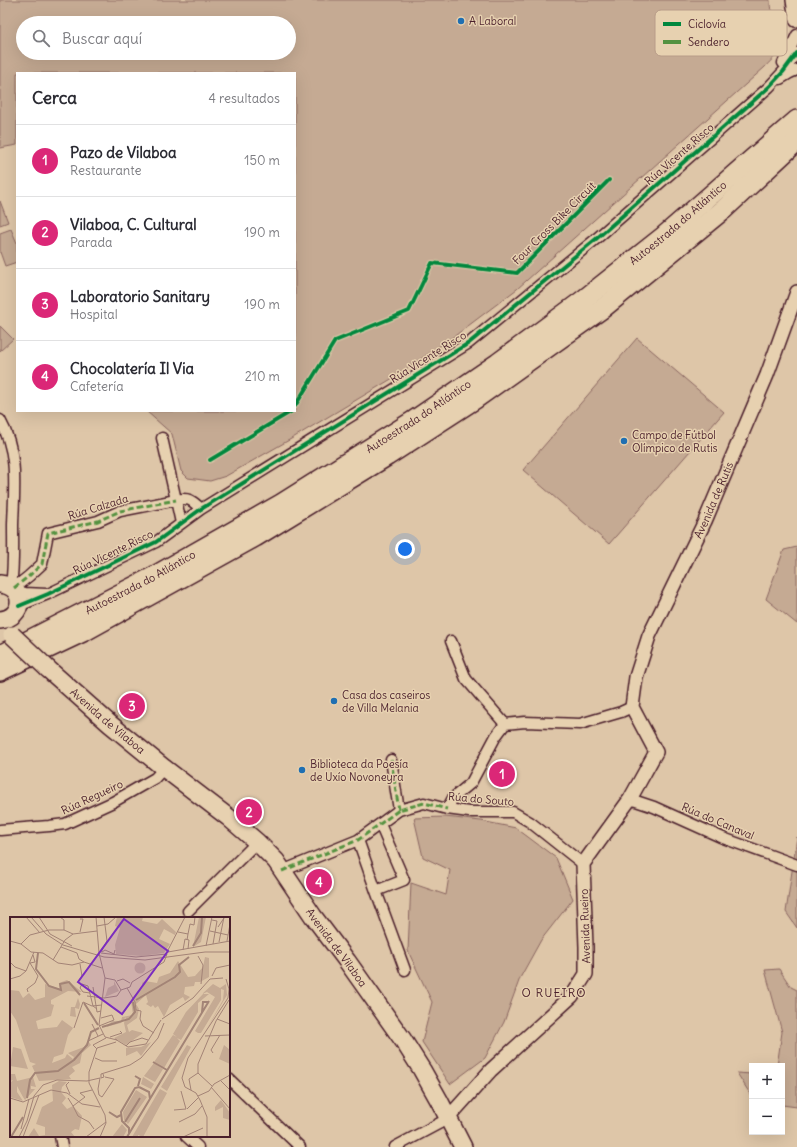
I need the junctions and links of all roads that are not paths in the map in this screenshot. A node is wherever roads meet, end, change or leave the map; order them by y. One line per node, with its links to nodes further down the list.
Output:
1 (793, 0): 2 (street)
2 (797, 23)
3 (797, 35): 6 (street, Rúa Vicente Risco)
4 (797, 53): 6 (street, Rúa Vicente Risco)
5 (797, 70): 6 (street)
6 (769, 87): 13 (street, Rúa Vicente Risco)
7 (797, 120): 19 (highway, Autoestrada do Atlántico)
8 (797, 141): 20 (highway, Autoestrada do Atlántico)
9 (797, 292): 21 (street, Avenida de Rutis)
10 (0, 420): 15 (street)
11 (162, 438): 12 (street)
12 (176, 500): 13 (street); 14 (street); 15 (street, Rúa Calzada)
13 (201, 509): 14 (street, Rúa Vicente Risco)
14 (181, 523): 16 (street, Rúa Vicente Risco)
15 (10, 590): 16 (street, Rúa Vicente Risco); 16 (street, Rúa Vicente Risco); 17 (highway, Avenida de Vilaboa)
16 (48, 594)
17 (4, 624): 24 (highway, Avenida de Vilaboa, bridge)
18 (451, 641): 22 (street)
19 (0, 655)
20 (0, 671)
21 (632, 707): 22 (street); 25 (street)
22 (505, 724): 26 (street)
23 (391, 760): 27 (street)
24 (164, 768): 29 (street, Rúa Regueiro); 31 (highway, Avenida de Vilaboa)
25 (630, 798): 32 (street); 33 (street, Rúa do Canaval)
26 (447, 809): 27 (street, Rúa do Souto); 32 (street, Rúa do Souto)
27 (399, 810): 28 (street, Rúa do Souto)
28 (380, 824): 30 (street, Rúa do Souto); 35 (street)
29 (0, 830)
30 (358, 840): 34 (street, Rúa do Souto); 35 (street)
31 (257, 842): 34 (highway, Avenida de Vilaboa); 36 (street)
32 (583, 864): 39 (street, Avenida Rueiro)
33 (797, 865)
34 (282, 871): 39 (highway, Avenida de Vilaboa)
35 (376, 891): 37 (street)
36 (188, 911)
37 (405, 970)
38 (230, 1080): 44 (street)
39 (448, 1118): 45 (street); 46 (highway, Avenida de Vilaboa)
40 (60, 1137): 42 (street)
41 (187, 1137): 43 (street)
42 (62, 1147)
43 (198, 1147)
44 (300, 1147)
45 (394, 1147)
46 (463, 1147)

